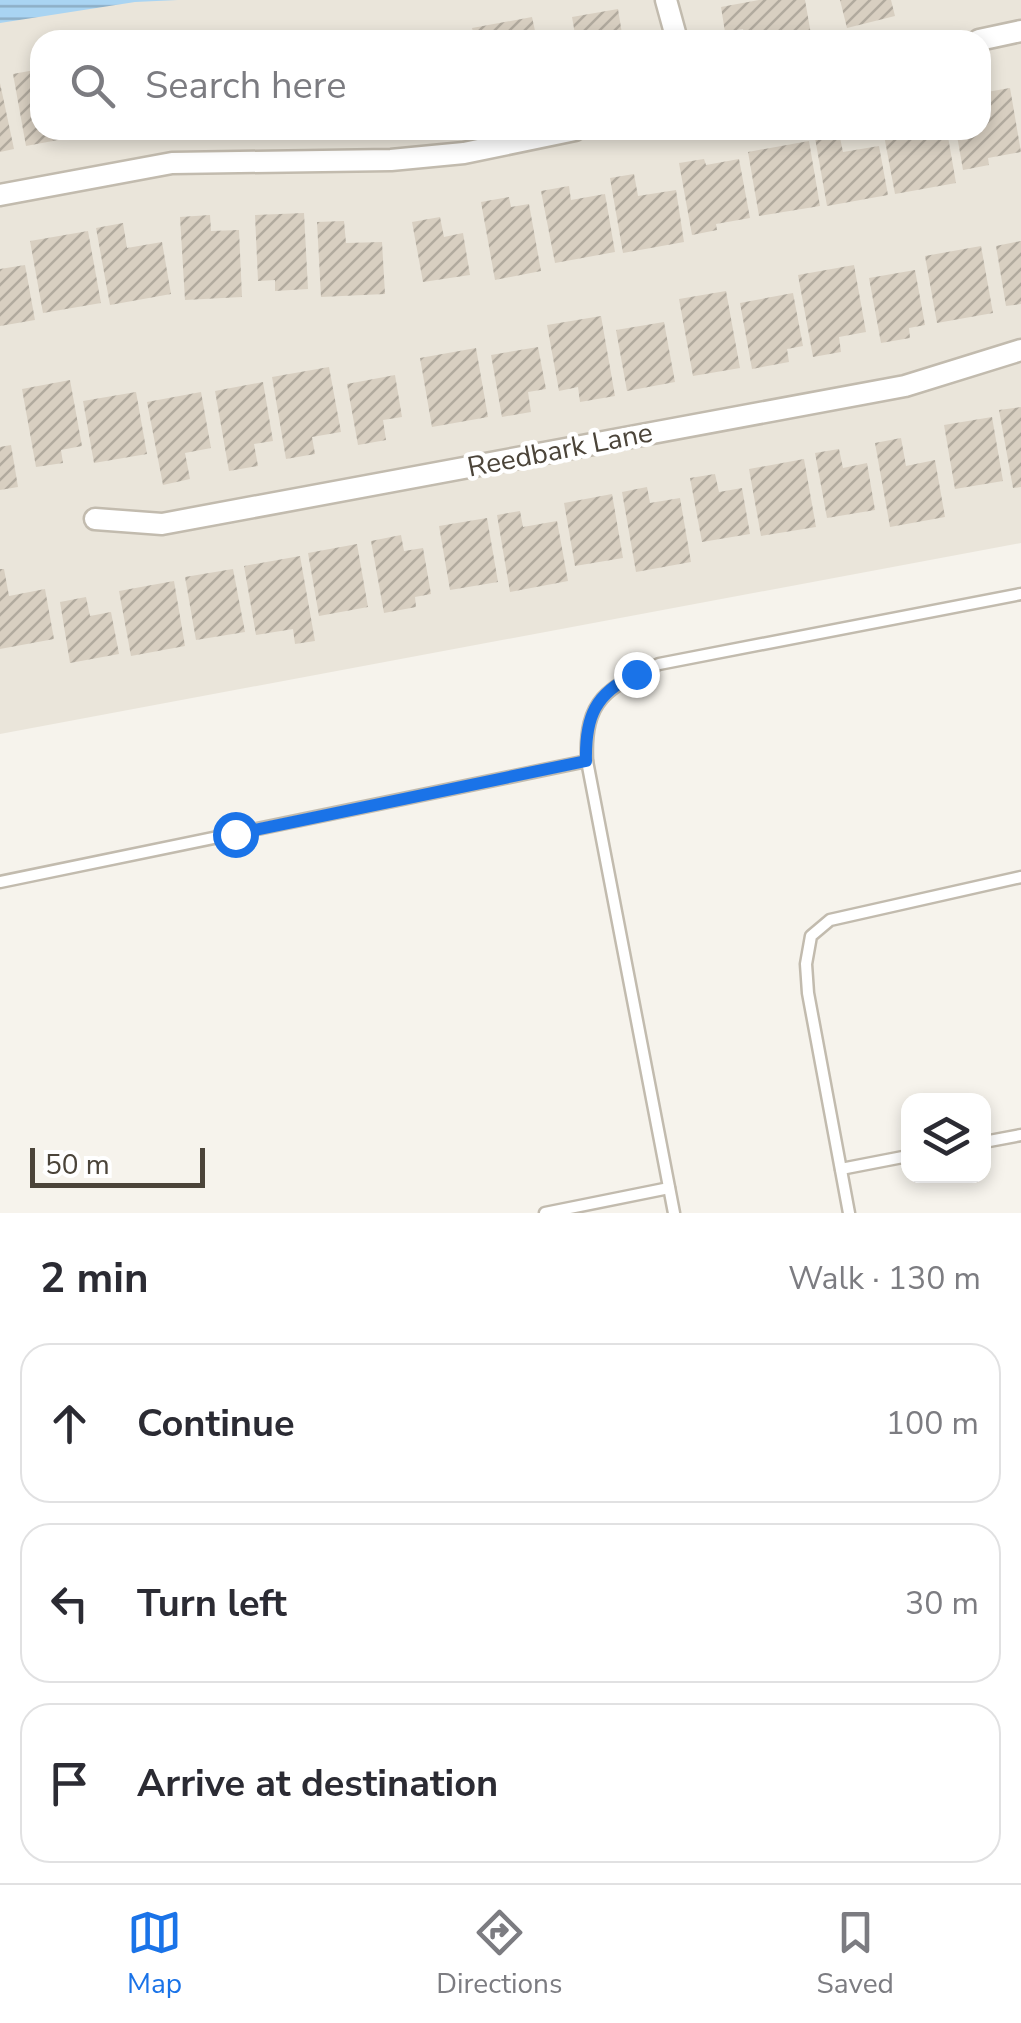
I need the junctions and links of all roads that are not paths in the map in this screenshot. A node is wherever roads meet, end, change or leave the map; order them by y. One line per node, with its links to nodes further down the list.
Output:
1 (666, 0): 2 (street)
2 (674, 30)
3 (1021, 31): 4 (street)
4 (991, 37)
5 (527, 140): 6 (street)
6 (0, 195)
7 (1021, 350): 8 (street, Reedbark Lane)
8 (95, 520)
9 (1021, 594): 10 (lane)
10 (586, 761): 12 (lane); 17 (lane)
11 (1021, 878): 16 (lane)
12 (0, 882)
13 (1021, 1135): 14 (lane)
14 (991, 1141)
15 (901, 1157): 16 (lane)
16 (840, 1168): 20 (lane)
17 (670, 1188): 18 (lane); 19 (lane)
18 (546, 1213)
19 (674, 1213)
20 (849, 1213)

